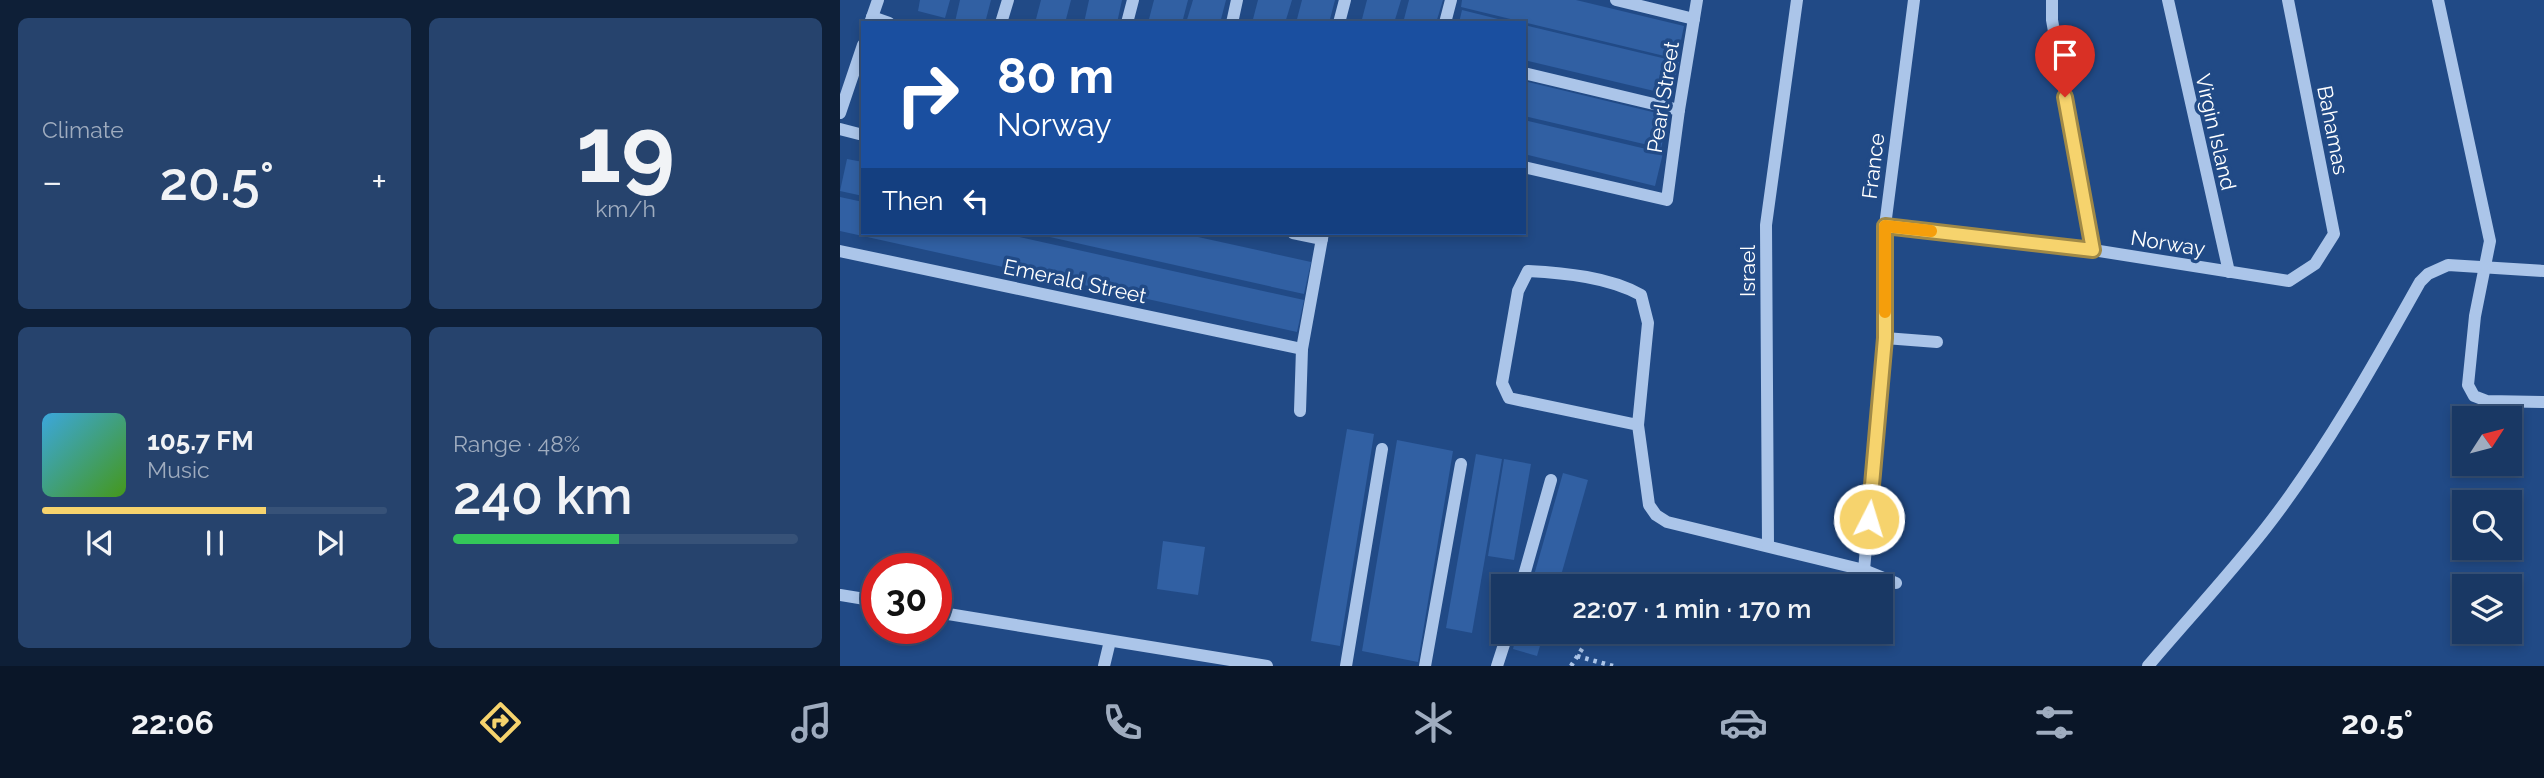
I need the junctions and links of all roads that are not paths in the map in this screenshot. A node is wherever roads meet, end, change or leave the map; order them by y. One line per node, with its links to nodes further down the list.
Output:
1 (878, 0): 16 (street)
2 (1008, 0): 17 (street)
3 (1133, 0): 18 (street)
4 (1237, 0): 19 (street)
5 (1345, 0): 20 (street)
6 (1451, 0): 21 (street)
7 (1616, 0): 15 (street)
8 (1697, 0): 15 (street, Pearl Street)
9 (1797, 0): 46 (street, Israel)
10 (1914, 0): 29 (street, France)
11 (2052, 0): 31 (street)
12 (2168, 0): 36 (street, Virgin Island)
13 (2288, 0): 33 (street, Bahamas)
14 (2438, 0): 34 (street)
15 (1694, 19): 24 (street, Pearl Street)
16 (871, 20)
17 (1002, 21)
18 (1128, 21)
19 (1232, 21)
20 (1340, 21)
21 (1446, 21)
22 (861, 51): 25 (street)
23 (1526, 73): 24 (street)
24 (1679, 110): 28 (street, Pearl Street)
25 (840, 113)
26 (840, 129): 27 (street)
27 (861, 134)
28 (1526, 167)
29 (1885, 226): 31 (street, Norway); 37 (street, France)
30 (1322, 236): 39 (street)
31 (2093, 250): 36 (street, Norway)
32 (840, 251): 39 (street, Emerald Street)
33 (2315, 264): 36 (street, Norway)
34 (2487, 267): 35 (street); 40 (street); 60 (street)
35 (2544, 271)
36 (2229, 272)
37 (1885, 338): 38 (street); 47 (street, France)
38 (1937, 342)
39 (1303, 349): 41 (street)
40 (2544, 402)
41 (1300, 411)
42 (1638, 425): 42 (street); 46 (street)
43 (1382, 449): 57 (street)
44 (1461, 464): 58 (street)
45 (1551, 480): 48 (street)
46 (1768, 545): 47 (street)
47 (1864, 570): 49 (street)
48 (1524, 574)
49 (1896, 583)
50 (840, 595): 51 (street)
51 (861, 598)
52 (952, 615): 53 (street)
53 (1110, 641): 55 (street); 56 (street)
54 (1504, 644): 59 (street)
55 (1104, 666)
56 (1267, 666)
57 (1346, 666)
58 (1425, 666)
59 (1497, 666)
60 (2148, 666)

